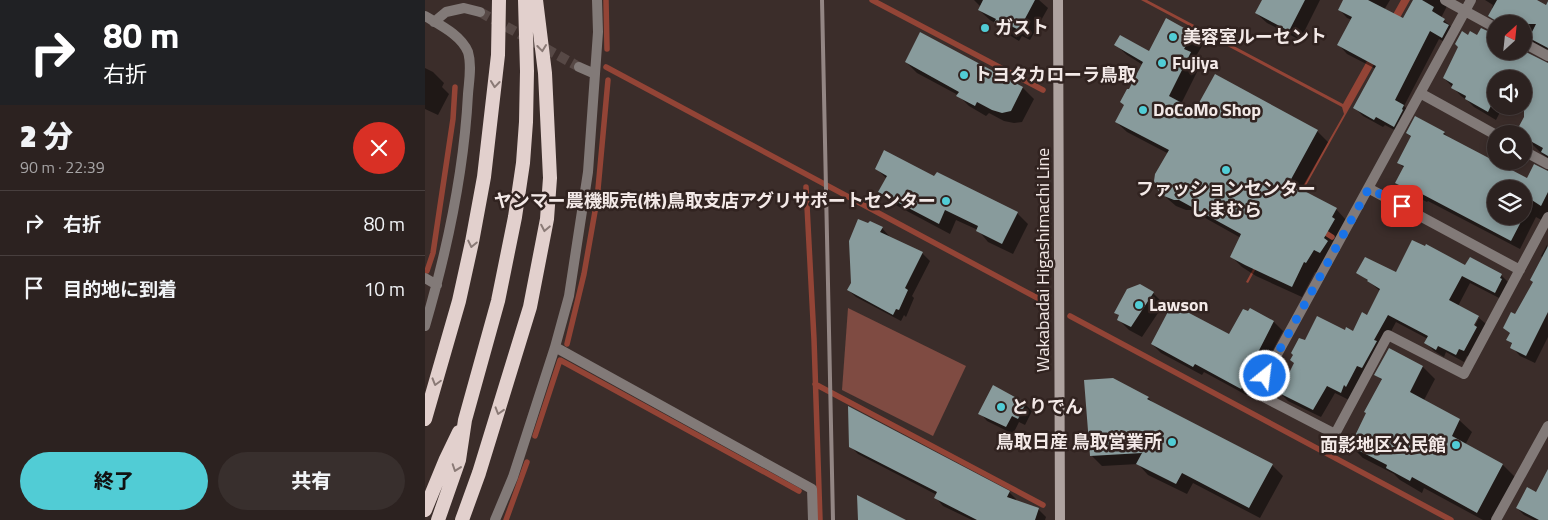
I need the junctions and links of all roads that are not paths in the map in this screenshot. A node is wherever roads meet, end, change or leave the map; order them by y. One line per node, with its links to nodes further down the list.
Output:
1 (499, 0): 27 (highway, one-way to 27)
2 (525, 0): 28 (highway)
3 (536, 0): 32 (highway, one-way to 32)
4 (597, 0): 15 (street)
5 (1059, 0): 35 (main road, Wakabadai Higashimachi Line)
6 (1445, 0): 8 (street)
7 (1471, 0): 8 (street)
8 (1465, 11): 11 (street); 16 (street)
9 (480, 12): 10 (street)
10 (429, 19): 24 (street)
11 (1487, 23)
12 (1533, 48): 13 (street)
13 (1548, 56)
14 (579, 67): 15 (street)
15 (595, 74): 26 (street)
16 (1421, 93): 17 (street); 20 (street)
17 (1487, 130)
18 (1532, 155): 19 (street)
19 (1548, 164)
20 (1369, 188): 22 (street); 22 (street)
21 (1547, 220): 22 (street)
22 (1520, 270)
23 (425, 278): 24 (street)
24 (437, 285): 25 (street)
25 (425, 326)
26 (555, 347): 33 (street); 34 (street)
27 (425, 419)
28 (465, 420): 30 (highway); 31 (highway, one-way to 31)
29 (1548, 426): 36 (street)
30 (425, 510)
31 (438, 520)
32 (462, 520)
33 (495, 520)
34 (813, 520)
35 (1060, 520)
36 (1496, 520)

